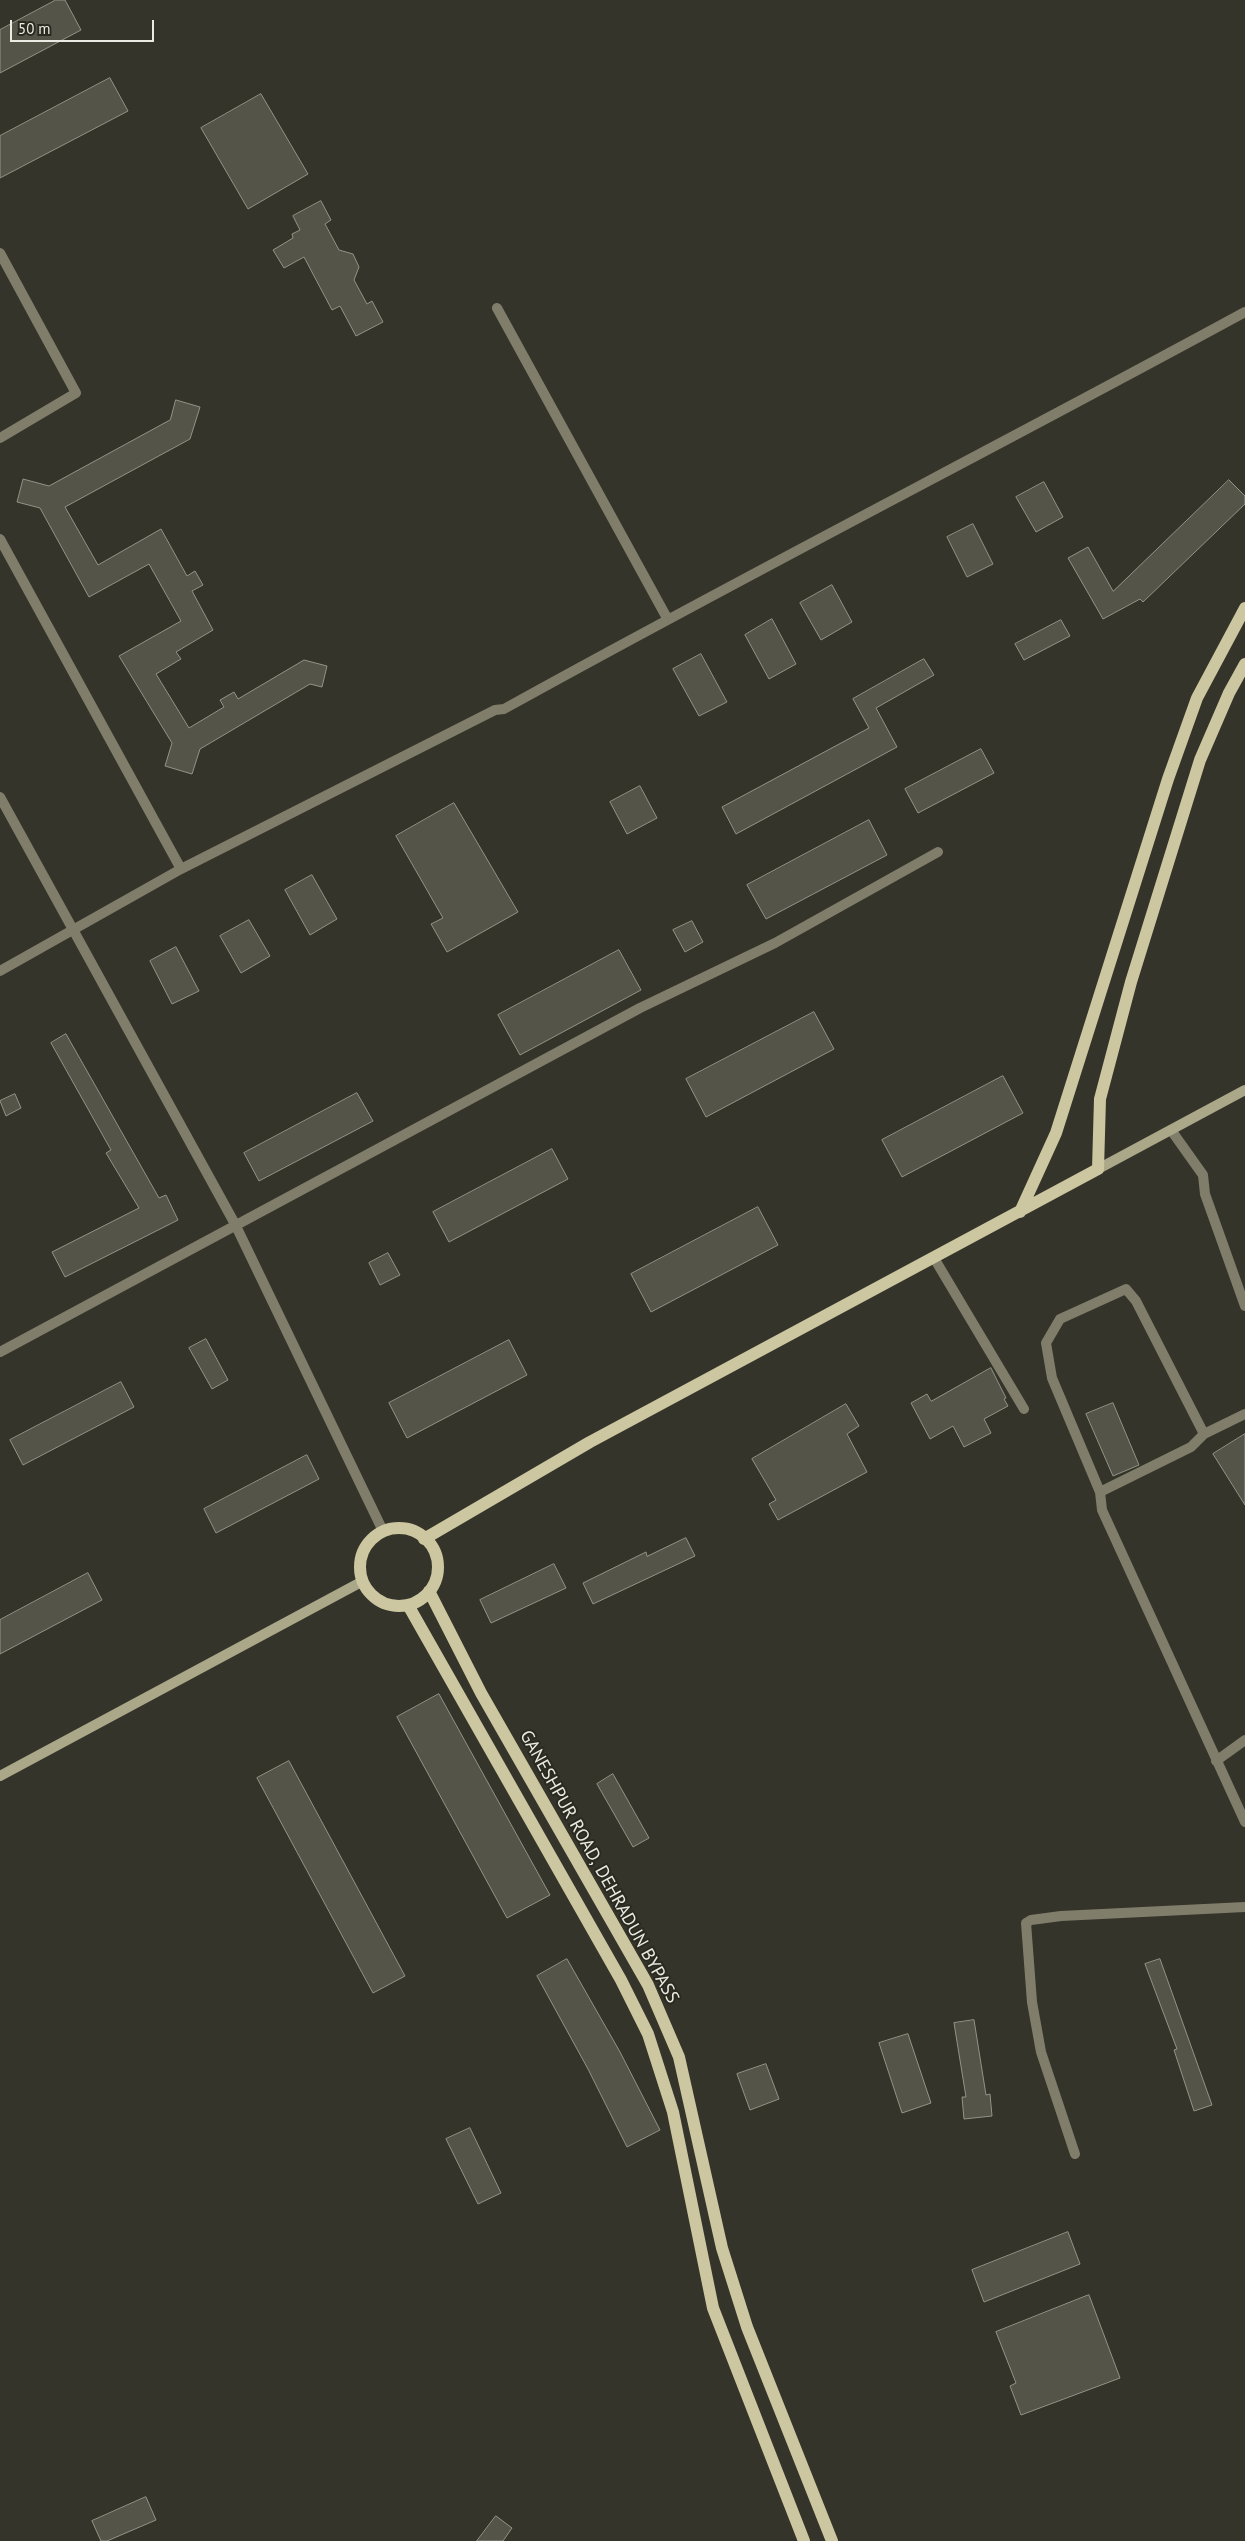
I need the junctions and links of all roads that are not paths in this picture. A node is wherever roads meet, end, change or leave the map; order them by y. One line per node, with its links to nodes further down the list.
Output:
1 (0, 253): 4 (street)
2 (497, 308): 7 (street)
3 (1245, 312): 7 (street)
4 (0, 438)
5 (0, 539): 11 (street)
6 (1245, 608): 17 (main road)
7 (667, 618): 11 (street)
8 (1245, 664): 16 (main road)
9 (0, 797): 12 (street)
10 (938, 852): 18 (street)
11 (181, 869): 12 (street)
12 (75, 931): 13 (street); 18 (street)
13 (0, 971)
14 (1245, 1090): 15 (main road)
15 (1170, 1130): 16 (main road); 20 (street)
16 (1098, 1169): 17 (main road)
17 (1020, 1212): 19 (main road)
18 (235, 1224): 21 (street); 26 (street)
19 (934, 1258): 22 (street); 27 (main road)
20 (1245, 1306)
21 (0, 1352)
22 (1024, 1409)
23 (1245, 1414): 24 (street)
24 (1204, 1434): 25 (street); 25 (street)
25 (1100, 1492): 32 (street)
26 (383, 1531): 27 (main road); 28 (main road)
27 (424, 1539): 29 (main road)
28 (363, 1581): 30 (main road); 33 (main road)
29 (429, 1591): 30 (main road); 38 (main road, GANESHPUR ROAD, DEHRADUN BYPASS)
30 (408, 1605): 37 (main road)
31 (1245, 1740): 32 (street)
32 (1216, 1761): 34 (street)
33 (0, 1776)
34 (1245, 1822)
35 (1245, 1907): 36 (street)
36 (1076, 2154)
37 (804, 2541)
38 (832, 2541)

